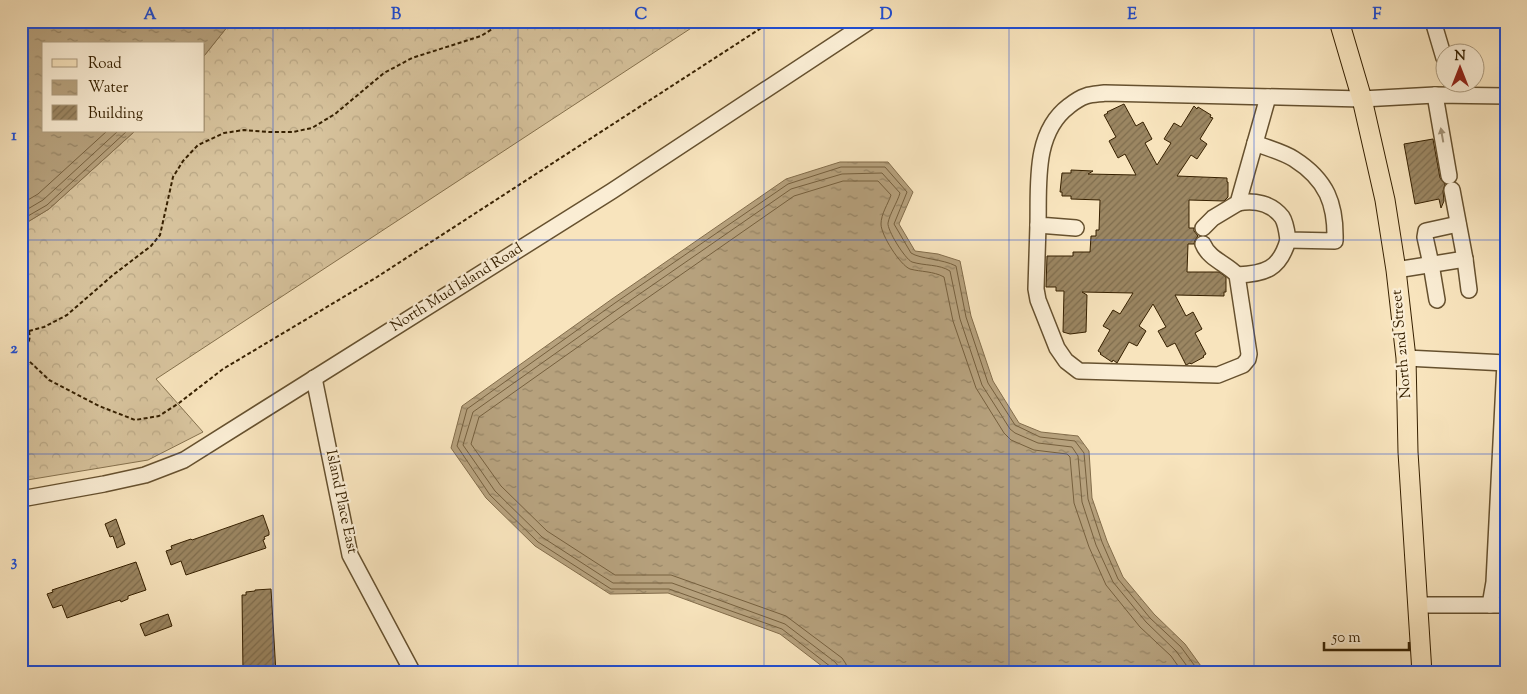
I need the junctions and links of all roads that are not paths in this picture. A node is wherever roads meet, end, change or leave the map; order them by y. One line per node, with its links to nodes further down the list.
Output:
1 (870, 21): 27 (street, North Mud Island Road)
2 (1339, 21): 10 (main road, North 2nd Street)
3 (1432, 21): 4 (street)
4 (1439, 42)
5 (1444, 92): 7 (street)
6 (1476, 92): 8 (street)
7 (1435, 95): 10 (street); 13 (street, one-way to 7)
8 (1506, 96)
9 (1268, 97): 10 (street); 11 (street); 14 (street)
10 (1362, 99): 21 (main road, North 2nd Street)
11 (1255, 143): 12 (street); 17 (street)
12 (1238, 203): 16 (street); 17 (street)
13 (1458, 224): 19 (street); 20 (street)
14 (1038, 225): 15 (street); 22 (street)
15 (1076, 228)
16 (1203, 228)
17 (1288, 240): 22 (street)
18 (1203, 244): 22 (street)
19 (1465, 259): 20 (street); 23 (street)
20 (1431, 264): 21 (street); 24 (street)
21 (1396, 270): 25 (main road, North 2nd Street)
22 (1237, 276)
23 (1469, 290)
24 (1437, 300)
25 (1406, 358): 26 (street); 29 (main road, North 2nd Street)
26 (1505, 363): 30 (street)
27 (314, 378): 28 (street, North Mud Island Road); 32 (street, Island Place East)
28 (21, 499)
29 (1417, 605): 30 (street); 33 (main road, North 2nd Street)
30 (1490, 605): 31 (street)
31 (1506, 605)
32 (413, 673)
33 (1422, 673)

